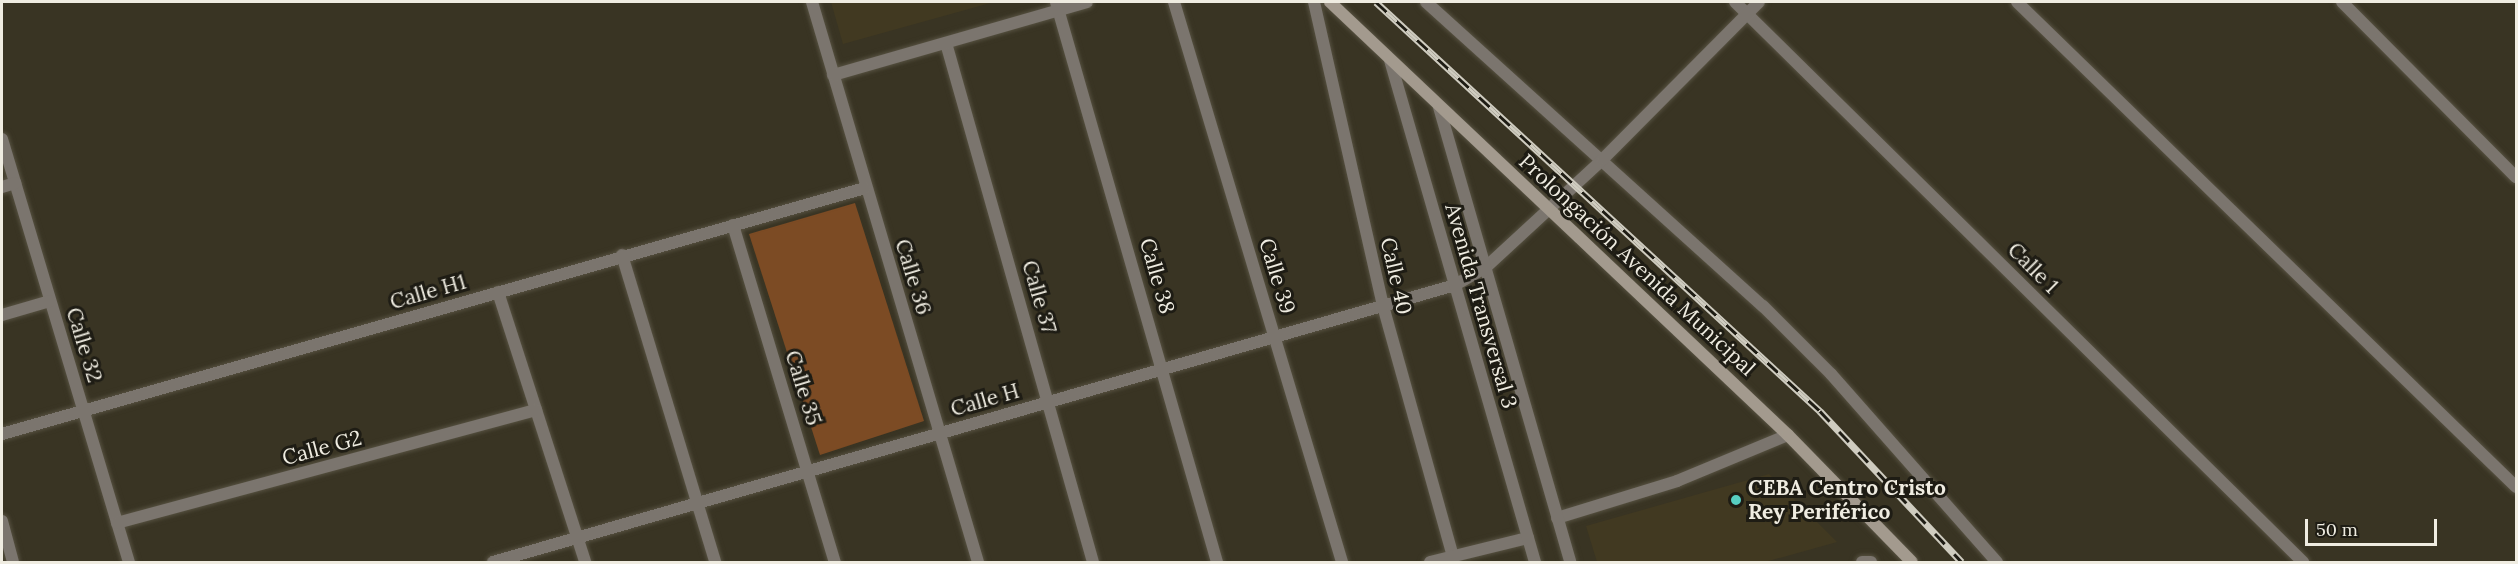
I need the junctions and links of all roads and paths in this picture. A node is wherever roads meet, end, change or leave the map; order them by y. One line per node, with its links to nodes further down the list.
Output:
1 (812, 2): 15 (street, Calle 36)
2 (1087, 2): 11 (street)
3 (1174, 2): 32 (street, Calle 39)
4 (1314, 2): 30 (street, Calle 40)
5 (1330, 2): 14 (main road, Prolongación Avenida Municipal)
6 (1426, 2): 18 (street)
7 (1735, 2): 12 (street, Calle 1)
8 (1759, 2): 12 (street, Calle H)
9 (2017, 2): 41 (street)
10 (2342, 2): 19 (street)
11 (1057, 6): 13 (street); 33 (street, Calle 38)
12 (1747, 13): 18 (street, Calle H); 66 (street, Calle 1)
13 (946, 43): 15 (street); 34 (street, Calle 37)
14 (1390, 60): 16 (main road, Prolongación Avenida Municipal); 27 (street, Avenida Transversal 3)
15 (833, 75): 22 (street, Calle 36)
16 (1439, 107): 23 (main road, Prolongación Avenida Municipal); 26 (street, Avenida Transversal 3)
17 (2, 139): 20 (street, Calle 32)
18 (1603, 159): 23 (street, Calle H); 65 (street)
19 (2517, 177)
20 (15, 183): 21 (street); 29 (street, Calle 32)
21 (2, 187)
22 (865, 188): 24 (street, Calle H1); 38 (street, Calle 36)
23 (1549, 208): 26 (street, Calle H); 39 (main road, Prolongación Avenida Municipal)
24 (733, 225): 25 (street, Calle H1); 40 (street, Calle 35)
25 (622, 255): 28 (street, Calle H1); 42 (street)
26 (1485, 268): 27 (street, Calle H); 43 (street, Avenida Transversal 3)
27 (1455, 285): 30 (street, Calle H); 47 (street, Avenida Transversal 3)
28 (498, 292): 35 (street); 36 (street, Calle H1)
29 (50, 301): 31 (street); 36 (street, Calle 32)
30 (1383, 306): 32 (street, Calle H); 48 (street, Calle 40)
31 (2, 315)
32 (1275, 337): 33 (street, Calle H); 58 (street, Calle 39)
33 (1164, 369): 34 (street, Calle H); 57 (street, Calle 38)
34 (1049, 402): 38 (street, Calle H); 56 (street, Calle 37)
35 (536, 410): 45 (street, Calle G2); 46 (street)
36 (84, 413): 37 (street, Calle H1); 45 (street, Calle 32)
37 (2, 434)
38 (940, 434): 40 (street, Calle H); 55 (street, Calle 36)
39 (1788, 435): 43 (street); 64 (main road, Prolongación Avenida Municipal)
40 (808, 472): 42 (street, Calle H); 54 (street, Calle 35)
41 (2517, 487)
42 (697, 504): 46 (street, Calle H); 53 (street)
43 (1557, 518): 61 (street, Avenida Transversal 3)
44 (2, 521): 49 (street)
45 (117, 523): 50 (street, Calle 32)
46 (577, 538): 51 (street, Calle H); 52 (street)
47 (1528, 538): 48 (street); 60 (street, Avenida Transversal 3)
48 (1453, 556): 59 (street)
49 (14, 562)
50 (129, 562)
51 (493, 562)
52 (585, 562)
53 (715, 562)
54 (835, 562)
55 (978, 562)
56 (1093, 562)
57 (1217, 562)
58 (1342, 562)
59 (1430, 562)
60 (1535, 562)
61 (1570, 562)
62 (1862, 562): 63 (street)
63 (1871, 562)
64 (1912, 562)
65 (1996, 562)
66 (2303, 562)

